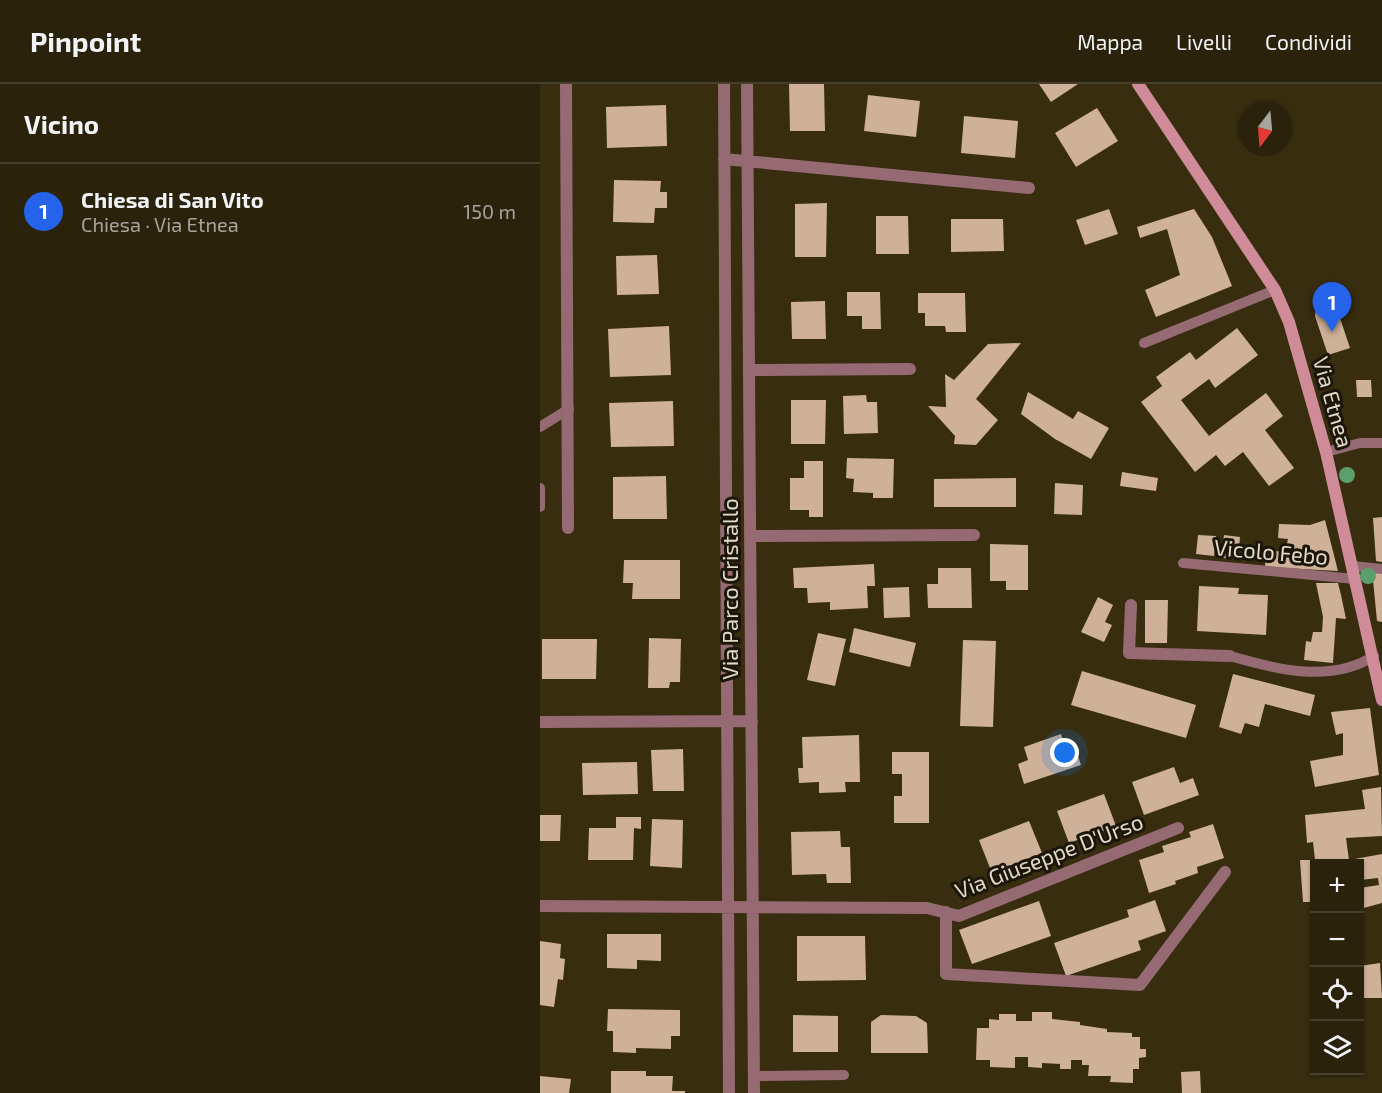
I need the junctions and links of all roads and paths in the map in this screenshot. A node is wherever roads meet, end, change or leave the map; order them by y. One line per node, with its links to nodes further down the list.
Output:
1 (566, 84): 12 (street)
2 (724, 84): 5 (street, Via Parco Cristallo)
3 (747, 84): 6 (street, Via Parco Cristallo)
4 (1138, 84): 8 (main road, Via Etnea)
5 (724, 159): 6 (street); 30 (street, Via Parco Cristallo)
6 (747, 161): 7 (street); 11 (street, Via Parco Cristallo)
7 (1029, 188)
8 (1275, 290): 9 (lane); 15 (main road, Via Etnea)
9 (1144, 343)
10 (910, 369): 11 (street)
11 (749, 370): 20 (street, Via Parco Cristallo)
12 (569, 409): 13 (lane); 18 (street)
13 (540, 427)
14 (1382, 443): 15 (lane)
15 (1326, 452): 23 (main road, Via Etnea)
16 (540, 488): 17 (lane)
17 (540, 507)
18 (568, 528)
19 (974, 535): 20 (street)
20 (750, 536): 28 (street, Via Parco Cristallo)
21 (1183, 563): 23 (lane, Vicolo Febo)
22 (1382, 570): 23 (lane, Vicolo Febo)
23 (1354, 573): 26 (main road, Via Etnea)
24 (1131, 605): 25 (street)
25 (1230, 656): 26 (lane)
26 (1374, 656): 27 (main road, Via Etnea)
27 (1382, 700)
28 (752, 721): 30 (street); 35 (street, Via Parco Cristallo)
29 (540, 722): 30 (street)
30 (728, 722): 33 (street, Via Parco Cristallo)
31 (1178, 828): 36 (street, Via Giuseppe D'Urso)
32 (1225, 872): 36 (street)
33 (729, 905): 34 (street, Via Giuseppe D'Urso); 35 (street, Via Giuseppe D'Urso); 39 (street, Via Parco Cristallo)
34 (540, 906)
35 (753, 906): 36 (street, Via Giuseppe D'Urso); 38 (street, Via Parco Cristallo)
36 (946, 912)
37 (844, 1075): 38 (lane)
38 (754, 1076): 40 (street, Via Parco Cristallo)
39 (729, 1093)
40 (754, 1093)

